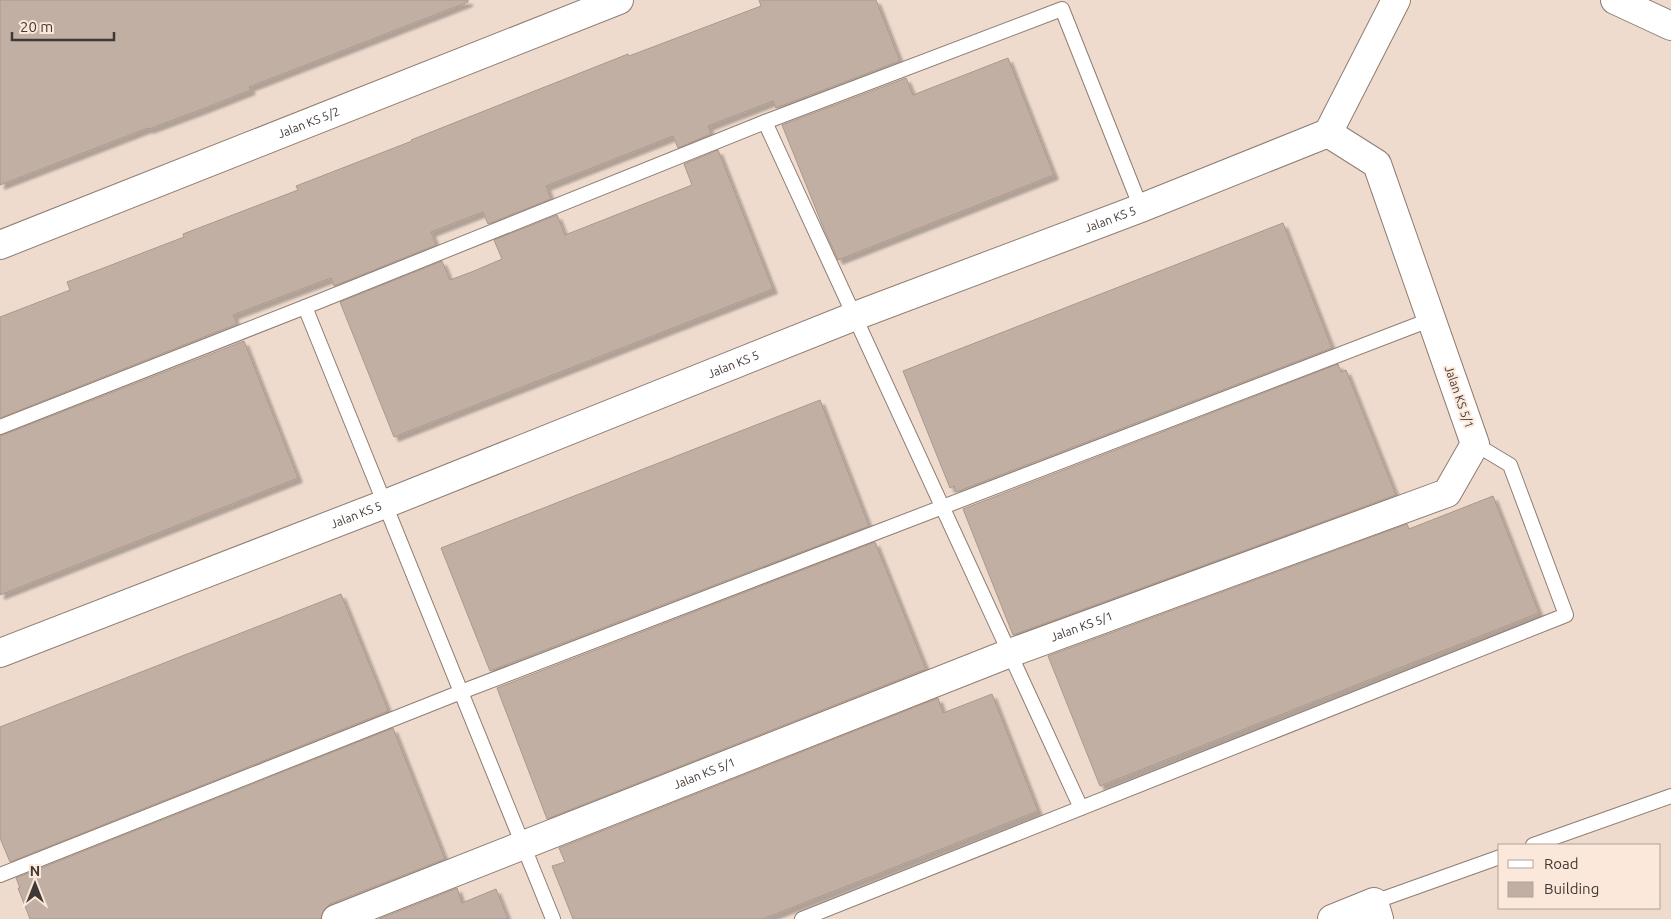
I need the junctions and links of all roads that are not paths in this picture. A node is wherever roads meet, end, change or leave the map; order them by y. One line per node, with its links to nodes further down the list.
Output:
1 (619, 0): 8 (street, Jalan KS 5/2)
2 (1396, 0): 6 (street)
3 (1615, 0): 4 (street)
4 (1671, 26)
5 (765, 122): 7 (lane); 9 (lane); 10 (lane)
6 (1328, 133): 7 (street, Jalan KS 5); 11 (street, Jalan KS 5/1)
7 (1141, 208): 10 (street, Jalan KS 5)
8 (0, 245)
9 (305, 307): 12 (lane); 14 (lane)
10 (855, 316): 14 (street, Jalan KS 5); 15 (lane)
11 (1432, 319): 13 (street, Jalan KS 5/1); 15 (lane)
12 (0, 427)
13 (1475, 444): 17 (street, Jalan KS 5/1); 20 (lane)
14 (385, 504): 16 (street, Jalan KS 5); 18 (lane)
15 (942, 507): 17 (lane); 18 (lane)
16 (0, 653)
17 (1010, 653): 20 (lane); 22 (street, Jalan KS 5/1)
18 (461, 692): 22 (lane); 24 (lane)
19 (1671, 796): 21 (lane)
20 (1081, 808): 28 (lane)
21 (1536, 844)
22 (523, 845): 26 (street, Jalan KS 5/1); 27 (lane)
23 (1498, 858): 25 (lane)
24 (0, 875)
25 (1376, 910): 29 (street)
26 (336, 919)
27 (553, 919)
28 (802, 919)
29 (1332, 919)

